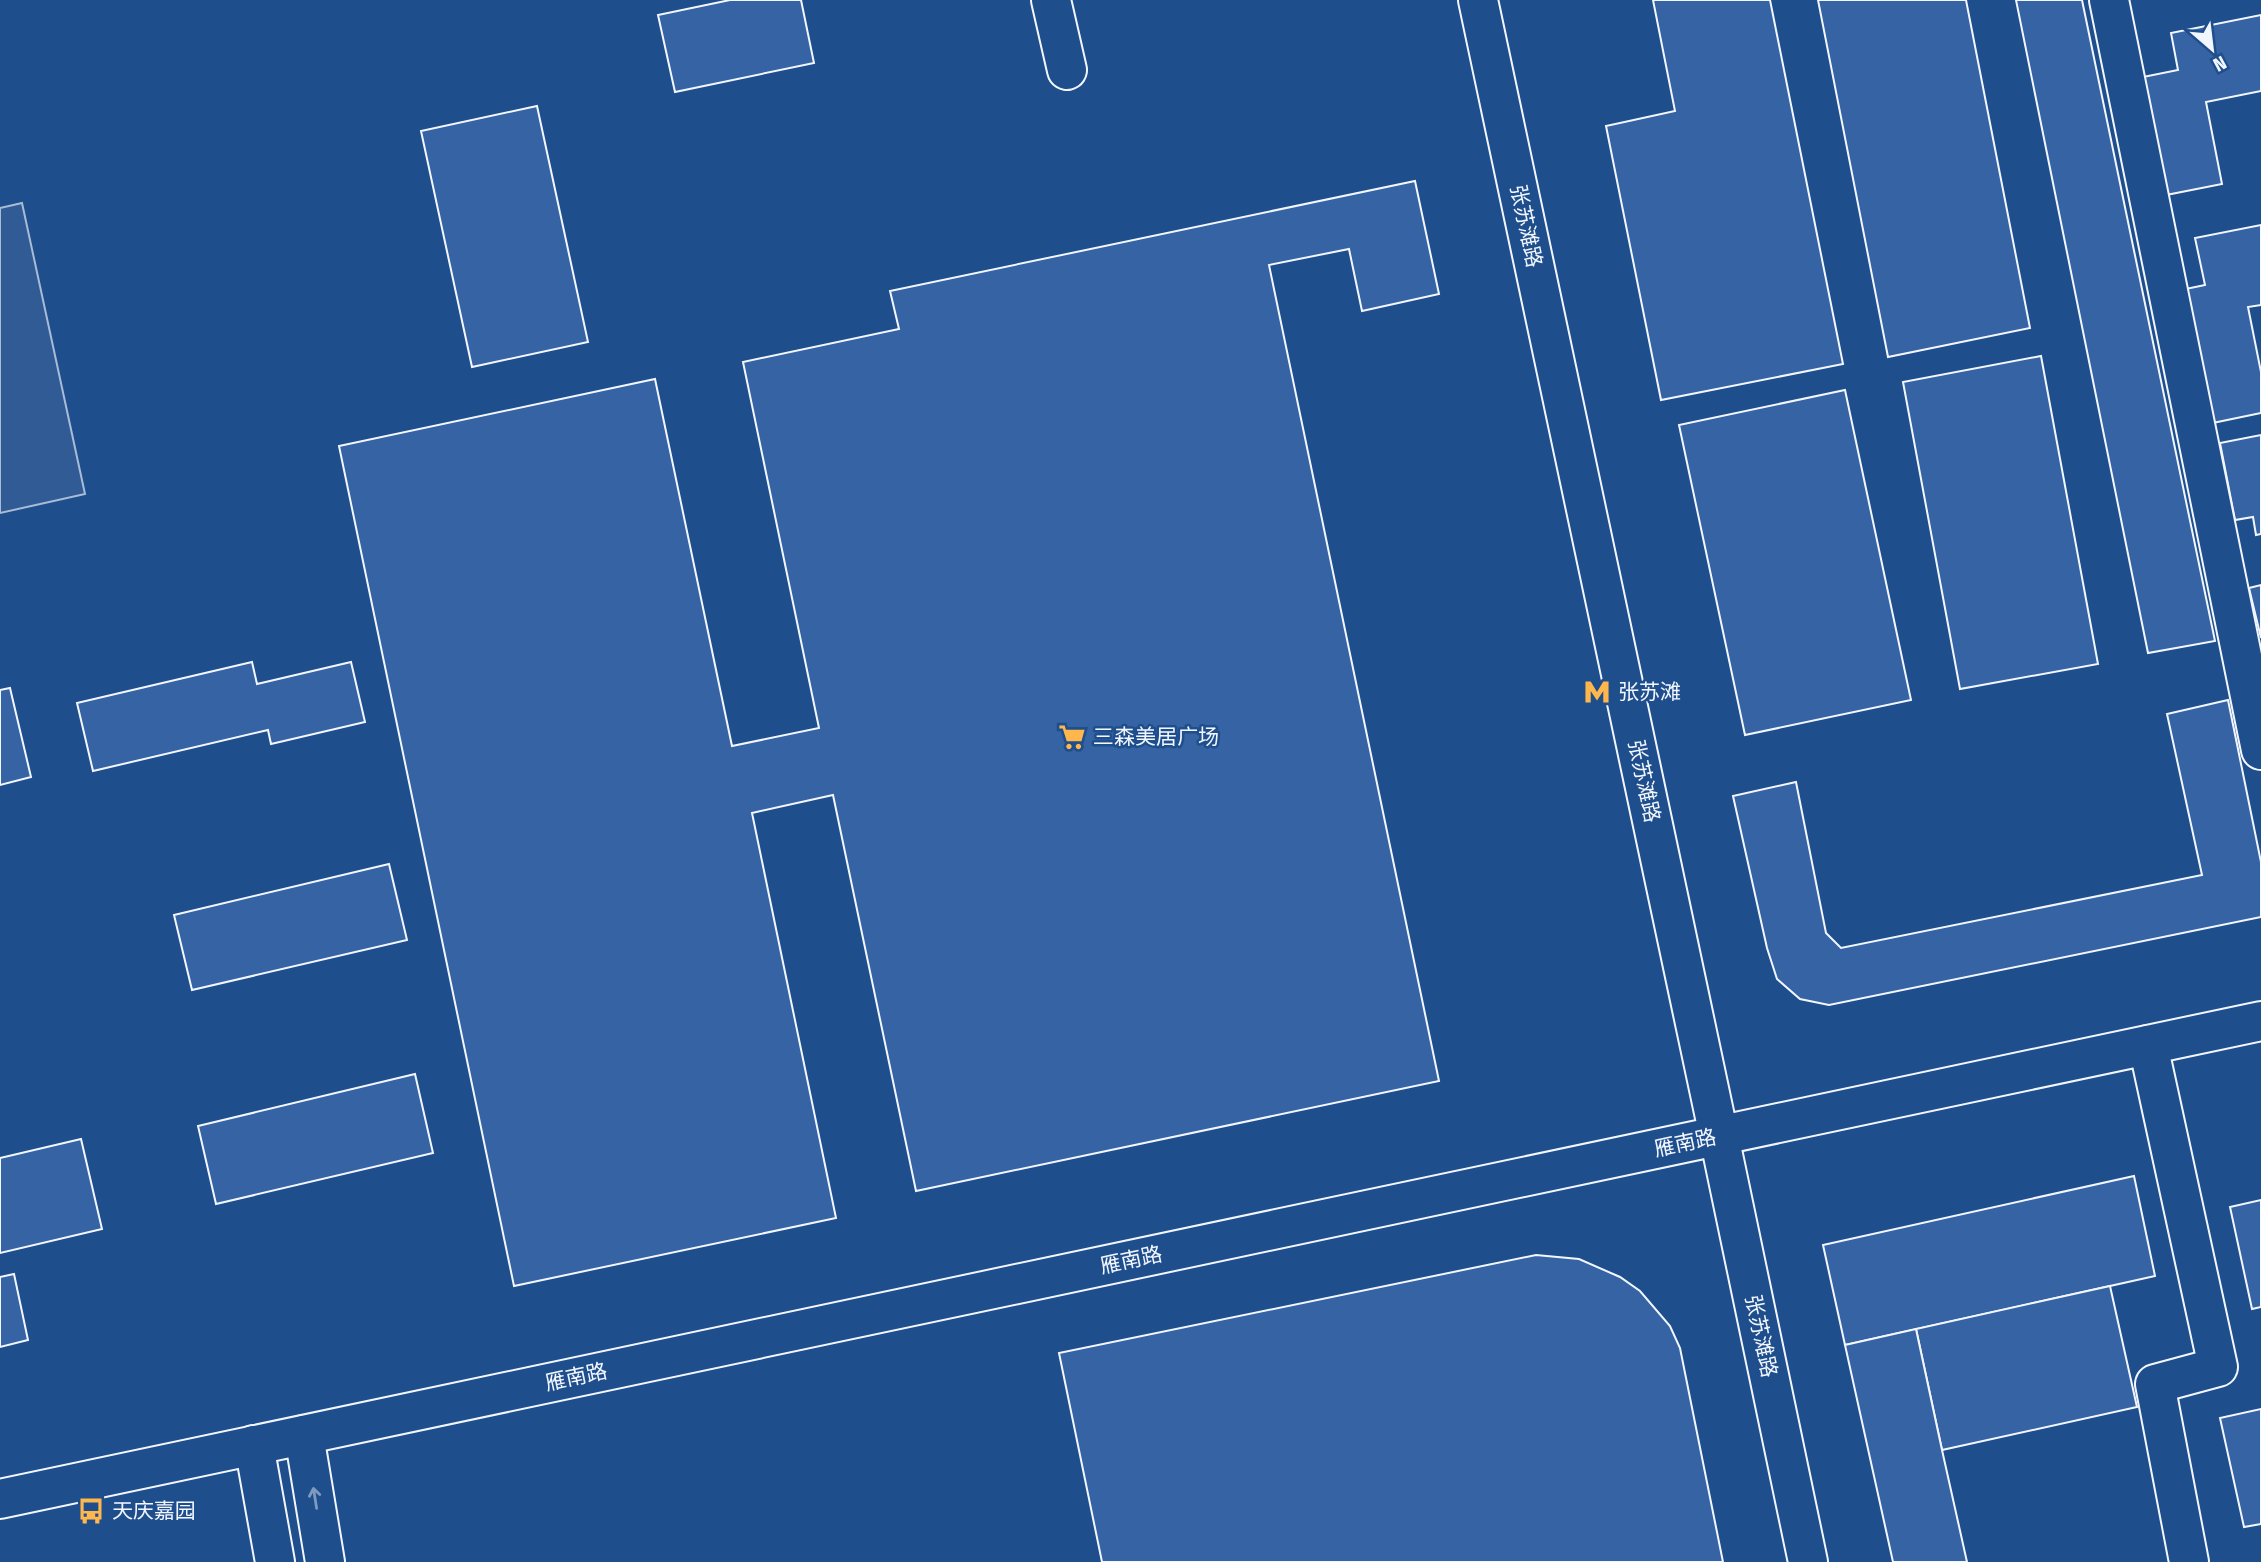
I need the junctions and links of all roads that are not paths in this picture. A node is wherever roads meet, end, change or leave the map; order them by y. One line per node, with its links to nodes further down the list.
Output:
1 (1051, 0): 4 (main road)
2 (1478, 0): 8 (main road, 张苏滩路)
3 (2109, 0): 5 (main road)
4 (1067, 70)
5 (2260, 741)
6 (2261, 1021): 7 (main road, 雁南路)
7 (2148, 1045): 8 (main road, 雁南路); 15 (main road)
8 (1719, 1136): 9 (main road, 雁南路); 14 (main road, 张苏滩路)
9 (304, 1435): 10 (main road, 雁南路); 13 (main road, one-way to 9)
10 (254, 1445): 11 (main road, 雁南路); 12 (main road)
11 (0, 1499)
12 (275, 1562)
13 (325, 1562)
14 (1808, 1562)
15 (2189, 1562)

